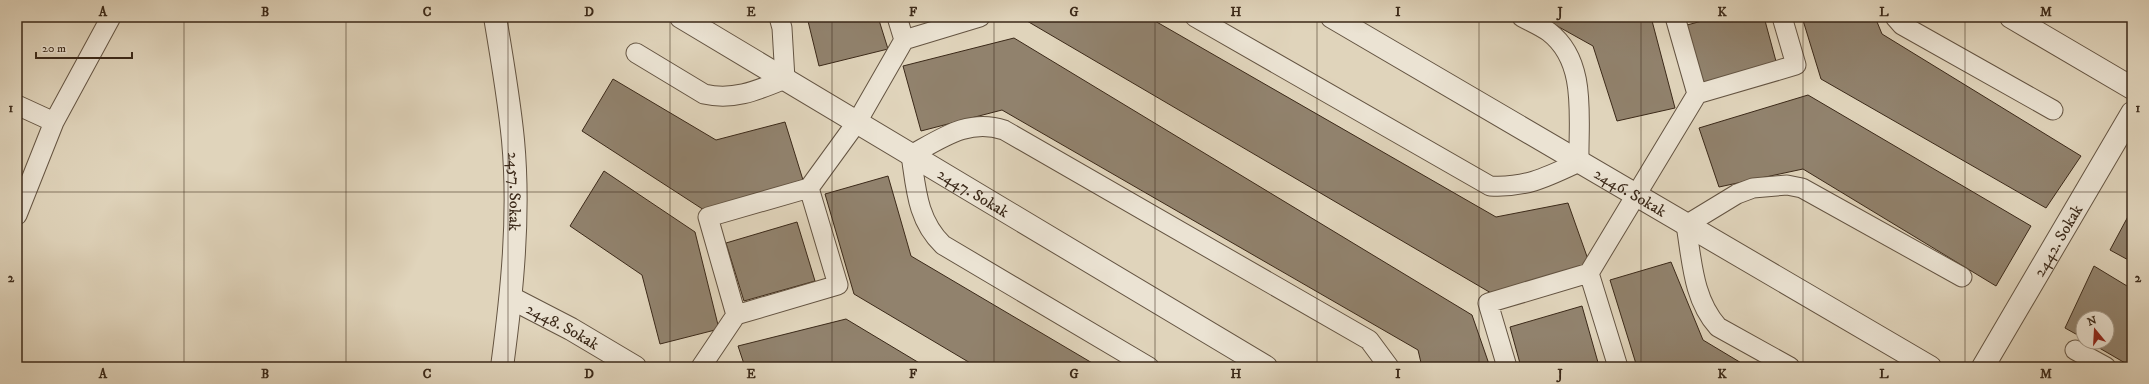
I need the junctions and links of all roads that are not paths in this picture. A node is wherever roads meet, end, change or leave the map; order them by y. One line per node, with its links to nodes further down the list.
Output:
1 (110, 17): 22 (lane)
2 (495, 17): 32 (street, 2457. Sokak)
3 (681, 17): 16 (street, 2447. Sokak)
4 (779, 17): 16 (lane)
5 (897, 17): 14 (lane)
6 (980, 17): 14 (lane)
7 (1195, 17): 25 (lane)
8 (1332, 17): 25 (street, 2446. Sokak)
9 (1522, 17): 25 (lane)
10 (1675, 17): 18 (lane)
11 (1782, 17): 18 (lane)
12 (1895, 17): 20 (lane)
13 (2011, 17): 17 (street)
14 (904, 40): 23 (lane)
15 (636, 53): 16 (lane)
16 (785, 79): 23 (street, 2447. Sokak)
17 (2132, 88)
18 (1697, 94): 27 (lane)
19 (17, 105): 22 (lane)
20 (2053, 110)
21 (2132, 113): 45 (street, 2442. Sokak)
22 (54, 122): 28 (lane)
23 (857, 122): 24 (street, 2447. Sokak); 26 (lane)
24 (911, 155): 38 (lane); 39 (street, 2447. Sokak); 40 (lane)
25 (1578, 162): 27 (street, 2446. Sokak)
26 (810, 188): 33 (lane); 33 (lane)
27 (1636, 196): 29 (street, 2446. Sokak); 30 (lane)
28 (17, 215)
29 (1686, 225): 31 (lane); 43 (lane); 44 (street, 2446. Sokak)
30 (1589, 273): 41 (lane); 42 (lane)
31 (1962, 278)
32 (511, 298): 35 (street, 2457. Sokak); 36 (street, 2448. Sokak)
33 (736, 315): 37 (lane)
34 (2075, 350): 46 (lane)
35 (502, 367)
36 (635, 367)
37 (701, 367)
38 (1149, 367)
39 (1266, 367)
40 (1389, 367)
41 (1507, 367)
42 (1618, 367)
43 (1790, 367)
44 (1930, 367)
45 (1983, 367)
46 (2106, 367)

